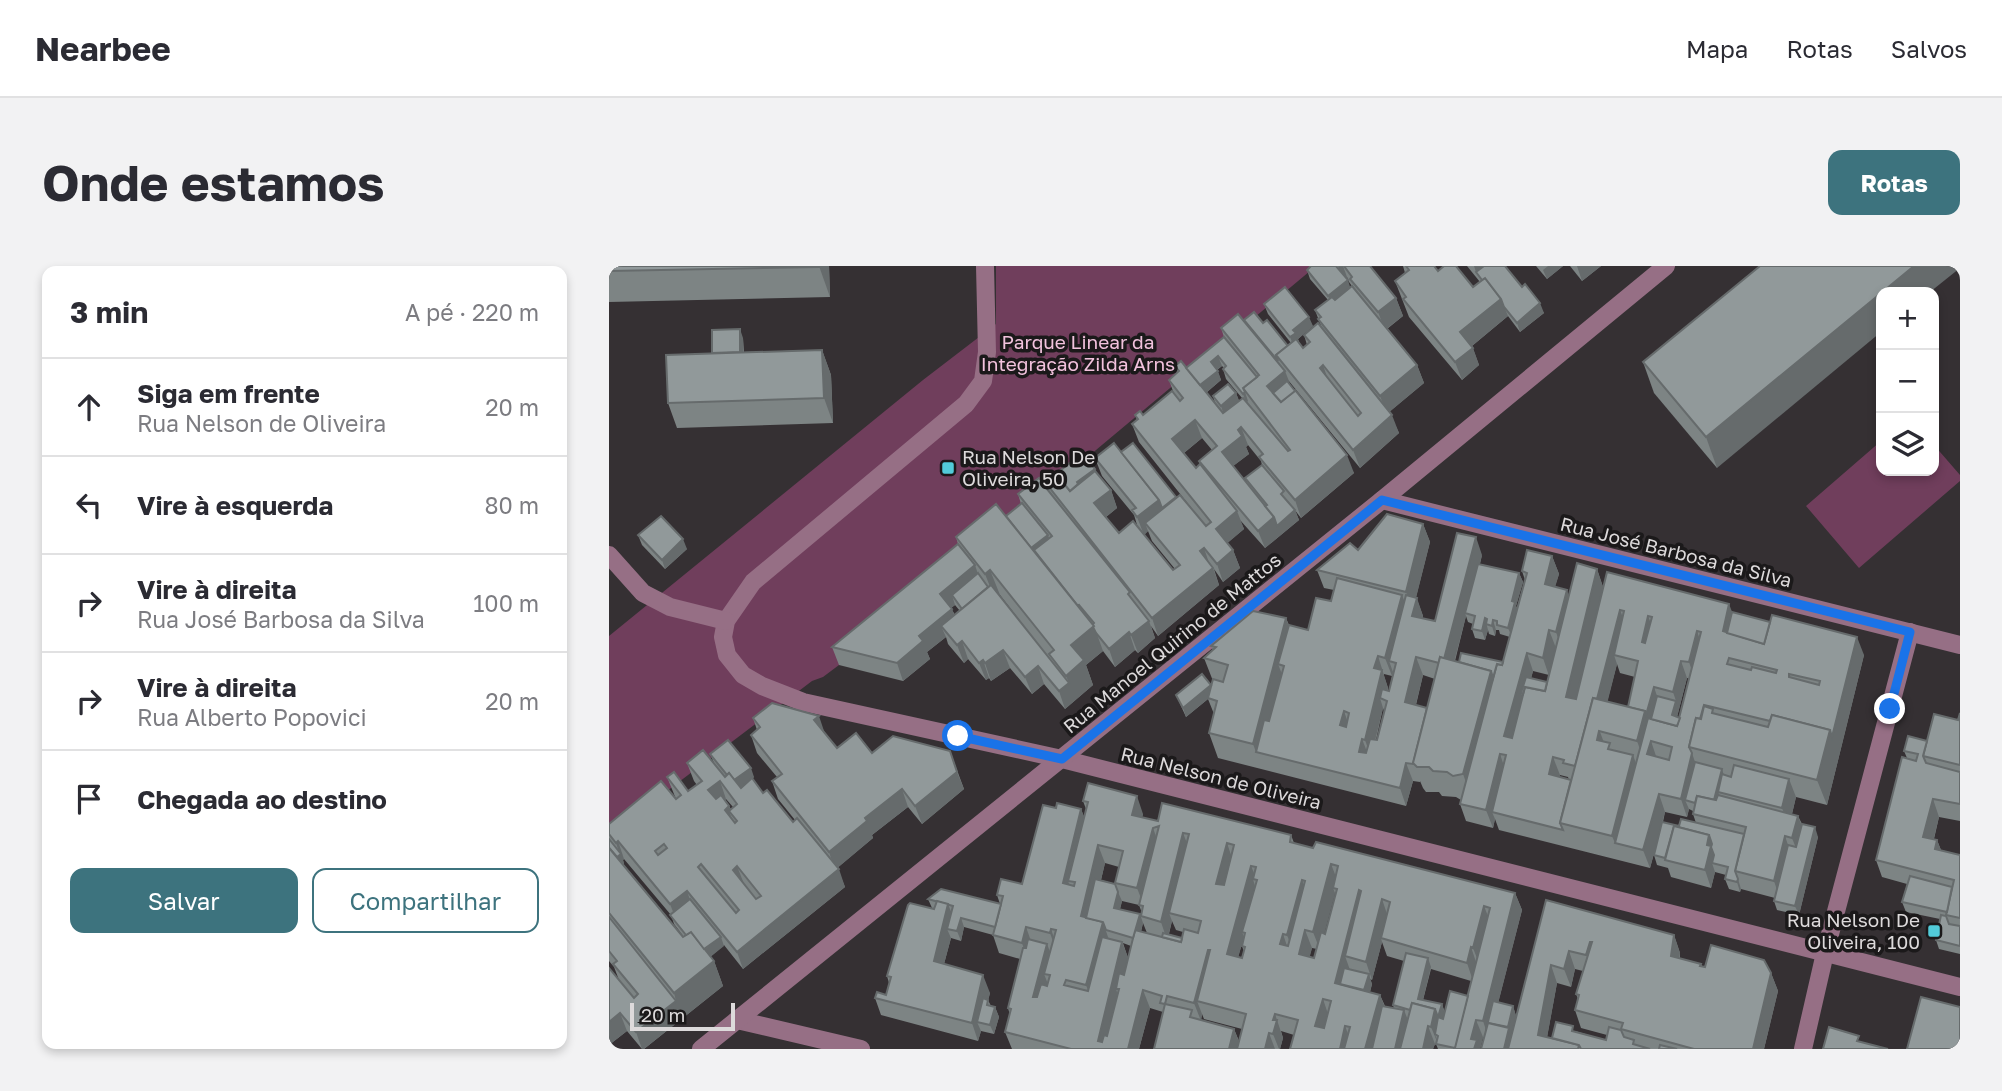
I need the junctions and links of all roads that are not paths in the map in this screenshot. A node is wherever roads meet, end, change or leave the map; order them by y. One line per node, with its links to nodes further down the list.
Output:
1 (985, 266): 5 (street)
2 (1666, 266): 3 (street, Rua Manoel Quirino de Mattos)
3 (1382, 500): 6 (street, Rua José Barbosa da Silva); 8 (street, Rua Manoel Quirino de Mattos)
4 (609, 555): 5 (street)
5 (726, 621): 8 (street, Rua Nelson de Oliveira)
6 (1910, 632): 7 (street, Rua José Barbosa da Silva); 9 (street)
7 (1960, 645)
8 (1062, 759): 9 (street, Rua Nelson de Oliveira); 11 (street, Rua Manoel Quirino de Mattos)
9 (1825, 953): 10 (street, Rua Nelson de Oliveira); 14 (street)
10 (1960, 987)
11 (737, 1020): 12 (street, Rua Manoel Quirino de Mattos); 13 (street)
12 (701, 1049)
13 (861, 1049)
14 (1803, 1049)

